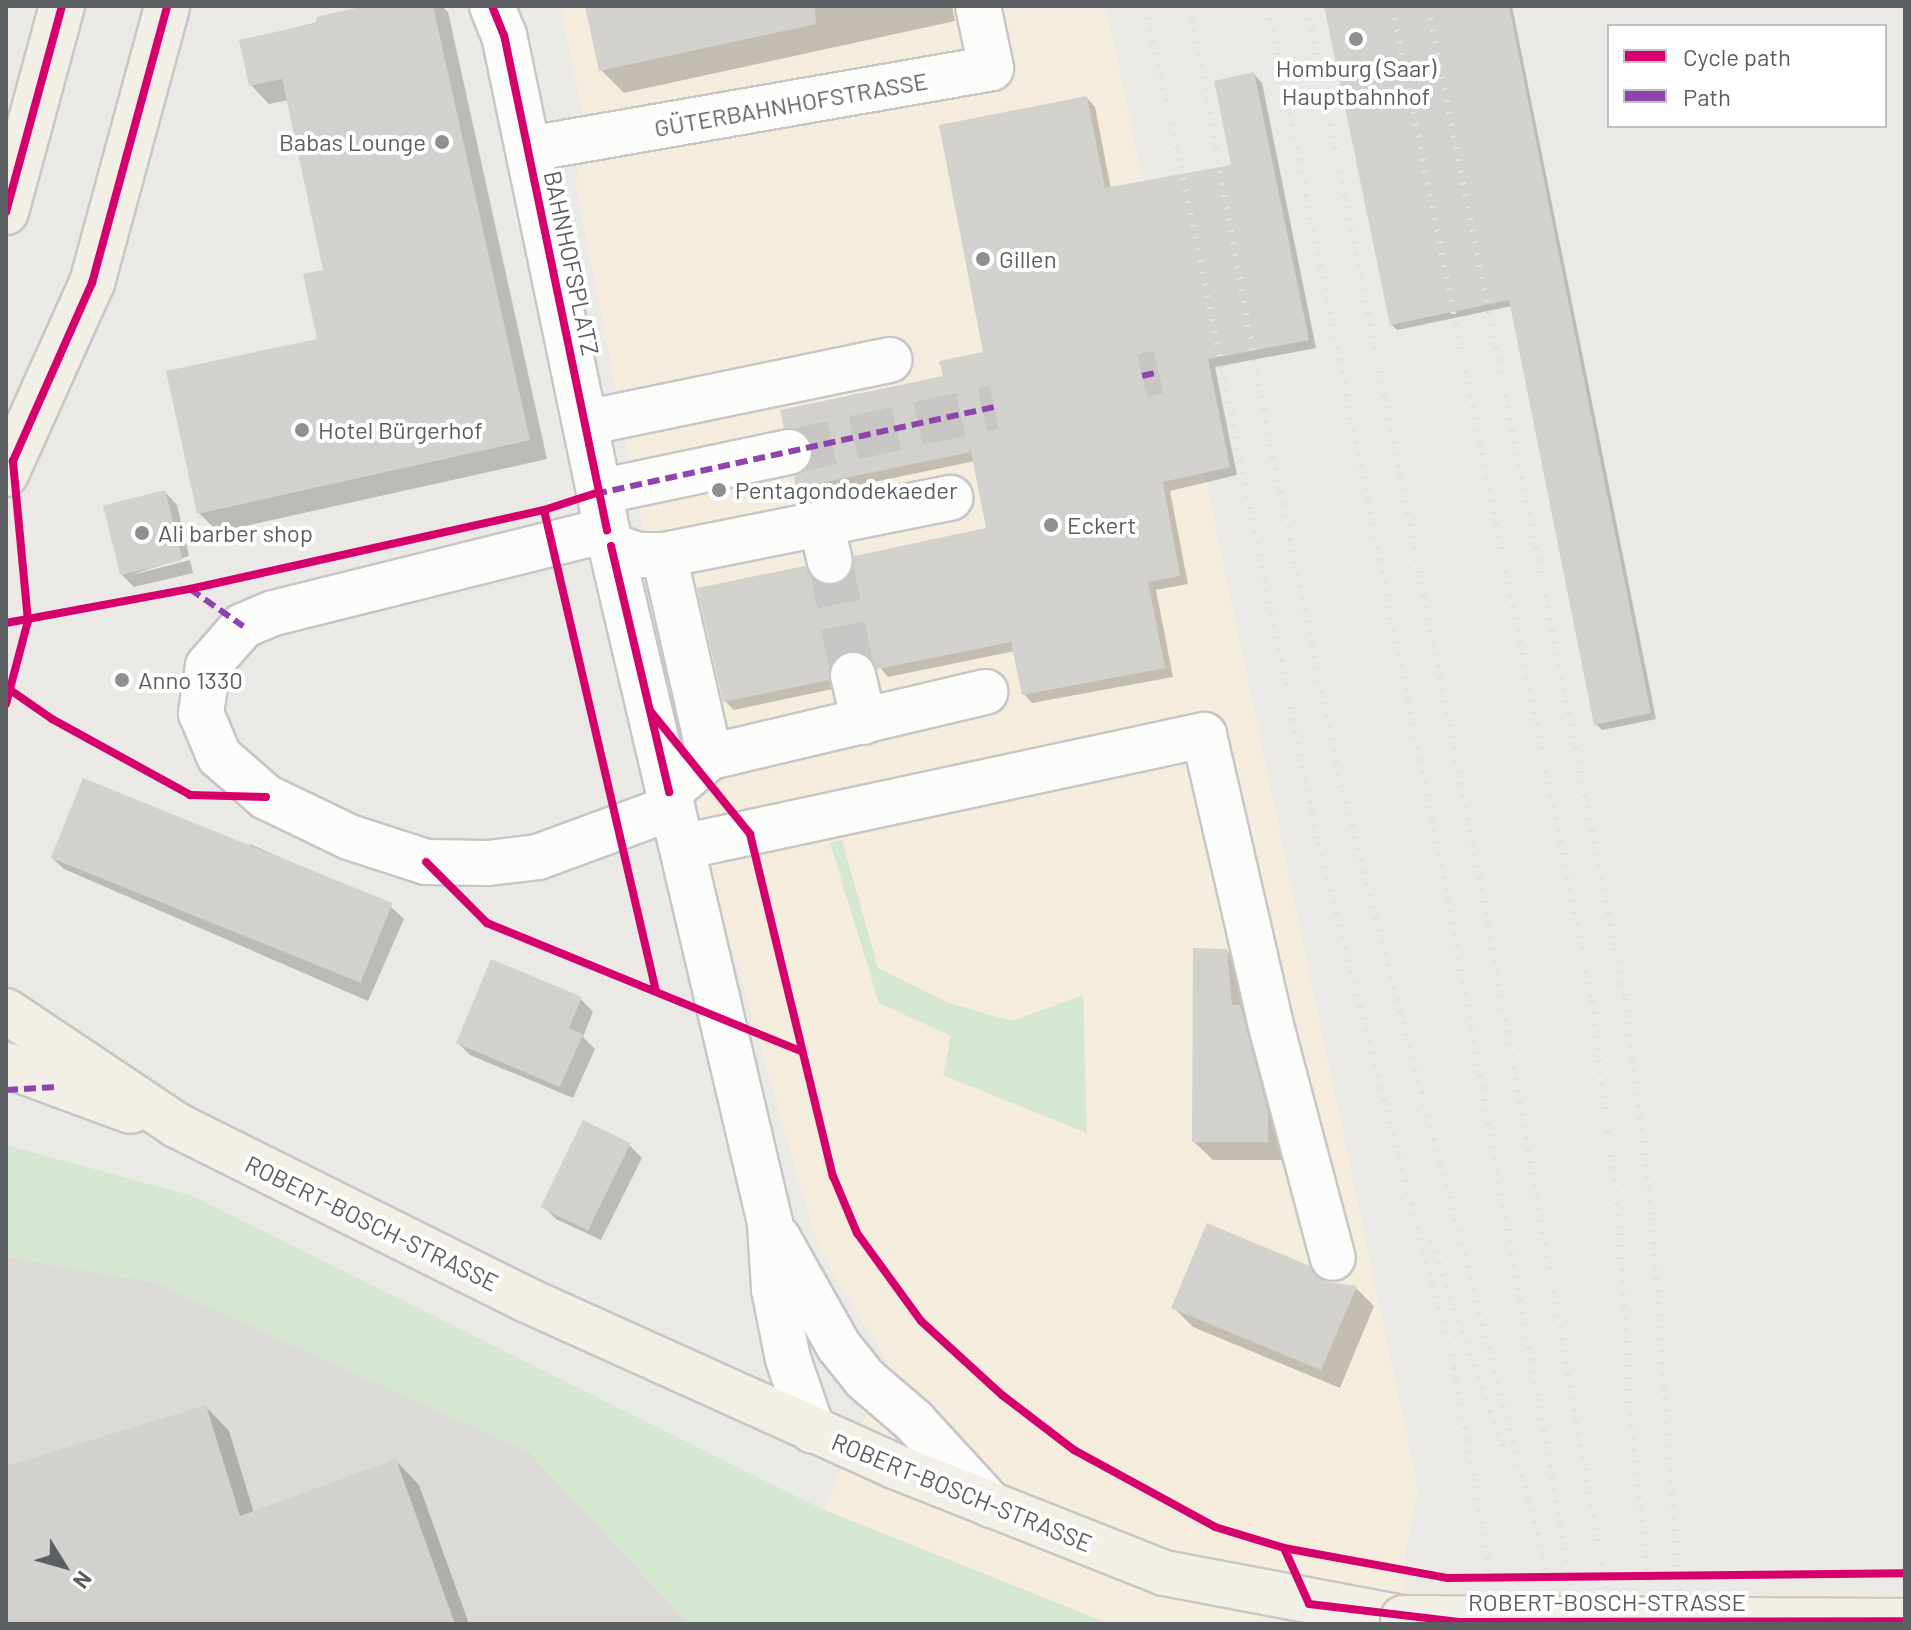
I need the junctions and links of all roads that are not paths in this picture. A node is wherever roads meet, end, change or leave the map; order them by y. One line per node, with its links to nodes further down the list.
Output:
1 (62, 6): 6 (main road)
2 (167, 6): 10 (main road)
3 (492, 6): 5 (street, BAHNHOFSPLATZ)
4 (978, 6): 5 (street, GÜTERBAHNHOFSTRASSE)
5 (529, 149): 8 (street, BAHNHOFSPLATZ)
6 (6, 212)
7 (890, 360): 8 (street)
8 (585, 423): 12 (street, BAHNHOFSPLATZ)
9 (789, 452): 12 (street)
10 (6, 474)
11 (950, 498): 13 (street)
12 (606, 523): 13 (street); 18 (street, BAHNHOFSPLATZ); 18 (street)
13 (664, 555): 17 (street)
14 (853, 675): 16 (street)
15 (985, 692): 16 (street)
16 (864, 722): 17 (street)
17 (710, 757): 18 (street)
18 (674, 816): 24 (street, BAHNHOFSPLATZ); 25 (street)
19 (6, 1000): 21 (main road)
20 (6, 1011): 21 (main road, ROBERT-BOSCH-STRASSE)
21 (48, 1038): 23 (main road, ROBERT-BOSCH-STRASSE)
22 (6, 1065): 23 (main road, ROBERT-BOSCH-STRASSE)
23 (176, 1125): 26 (main road, ROBERT-BOSCH-STRASSE)
24 (770, 1223): 26 (street); 27 (street)
25 (1333, 1258)
26 (813, 1431): 27 (main road, ROBERT-BOSCH-STRASSE)
27 (991, 1505): 28 (main road, ROBERT-BOSCH-STRASSE, bridge)
28 (1905, 1621)

